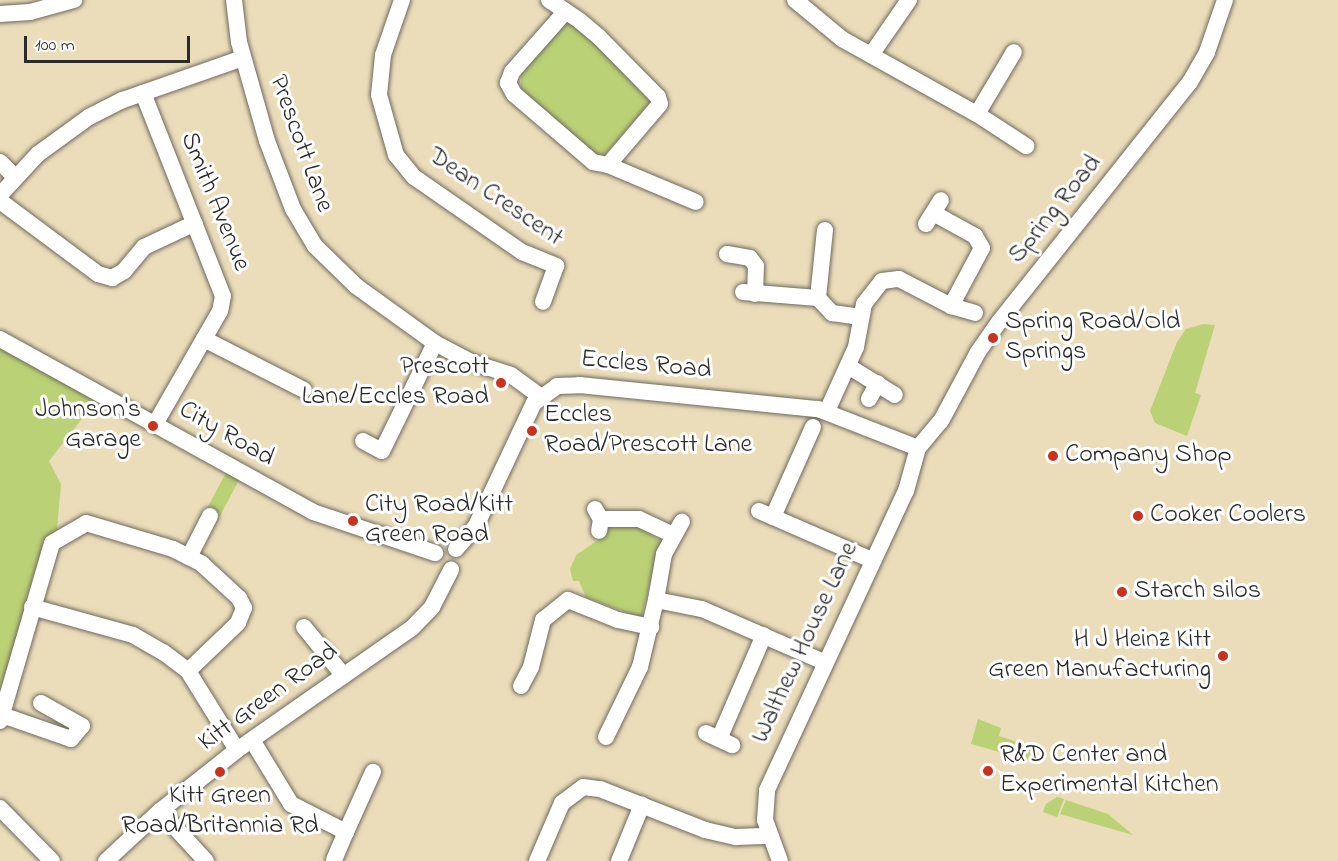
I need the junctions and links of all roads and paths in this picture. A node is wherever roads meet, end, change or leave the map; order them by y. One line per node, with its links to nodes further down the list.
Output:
1 (74, 0): 9 (street)
2 (234, 0): 12 (street, Prescott Lane)
3 (402, 0): 27 (street, Dean Crescent)
4 (549, 0): 8 (street)
5 (795, 0): 11 (street)
6 (909, 0): 11 (street)
7 (1225, 0): 44 (street, Spring Road)
8 (566, 11): 17 (street); 17 (street)
9 (0, 14)
10 (1014, 52): 14 (street)
11 (871, 55): 14 (street)
12 (243, 58): 13 (street); 33 (street, Prescott Lane)
13 (143, 93): 18 (street); 23 (street, Smith Avenue)
14 (977, 114): 15 (street)
15 (1026, 146)
16 (0, 162): 18 (street)
17 (608, 165): 21 (street)
18 (15, 177): 19 (street)
19 (0, 195)
20 (0, 201): 23 (street)
21 (696, 202)
22 (934, 212): 28 (street)
23 (195, 223): 32 (street, Smith Avenue)
24 (825, 230): 26 (street)
25 (727, 254): 26 (street)
26 (818, 298): 30 (street)
27 (543, 302)
28 (951, 306): 29 (street); 30 (street)
29 (975, 313)
30 (861, 317): 34 (street)
31 (0, 339): 41 (street, City Road)
32 (204, 339): 36 (street); 41 (street, Smith Avenue)
33 (435, 343): 38 (street, Prescott Lane); 43 (street)
34 (849, 366): 35 (street); 40 (street)
35 (878, 383): 37 (street); 39 (street)
36 (304, 390)
37 (895, 395)
38 (540, 396): 40 (street, Eccles Road); 47 (street)
39 (869, 399)
40 (827, 411): 44 (street, Eccles Road)
41 (155, 424): 48 (street, City Road)
42 (813, 427): 50 (street)
43 (363, 441)
44 (918, 448): 50 (street, Walthew House Lane)
45 (210, 516): 49 (street)
46 (598, 520): 52 (street)
47 (456, 549): 48 (street); 51 (street)
48 (435, 553): 51 (street)
49 (189, 557): 53 (street); 58 (street)
50 (872, 560): 57 (street, Walthew House Lane)
51 (451, 570): 59 (street, Kitt Green Road)
52 (656, 600): 55 (street); 56 (street)
53 (32, 607): 58 (street); 62 (street)
54 (304, 627): 59 (street)
55 (651, 627): 60 (street); 63 (street)
56 (764, 635): 57 (street); 64 (street)
57 (824, 662): 72 (street, Walthew House Lane)
58 (189, 671): 66 (street)
59 (344, 676): 65 (street, Kitt Green Road)
60 (521, 686)
61 (41, 703): 62 (street)
62 (1, 718)
63 (606, 737)
64 (719, 739)
65 (252, 740): 66 (street, Kitt Green Road); 71 (street)
66 (237, 750): 69 (street, Kitt Green Road)
67 (373, 772): 71 (street)
68 (642, 805): 72 (street); 77 (street); 78 (street)
69 (160, 811): 75 (street, Kitt Green Road); 76 (street)
70 (2, 818): 74 (street)
71 (346, 832): 73 (street)
72 (770, 836): 79 (street, Walthew House Lane)
73 (334, 860)
74 (52, 861)
75 (106, 861)
76 (206, 861)
77 (537, 861)
78 (619, 861)
79 (780, 861)

